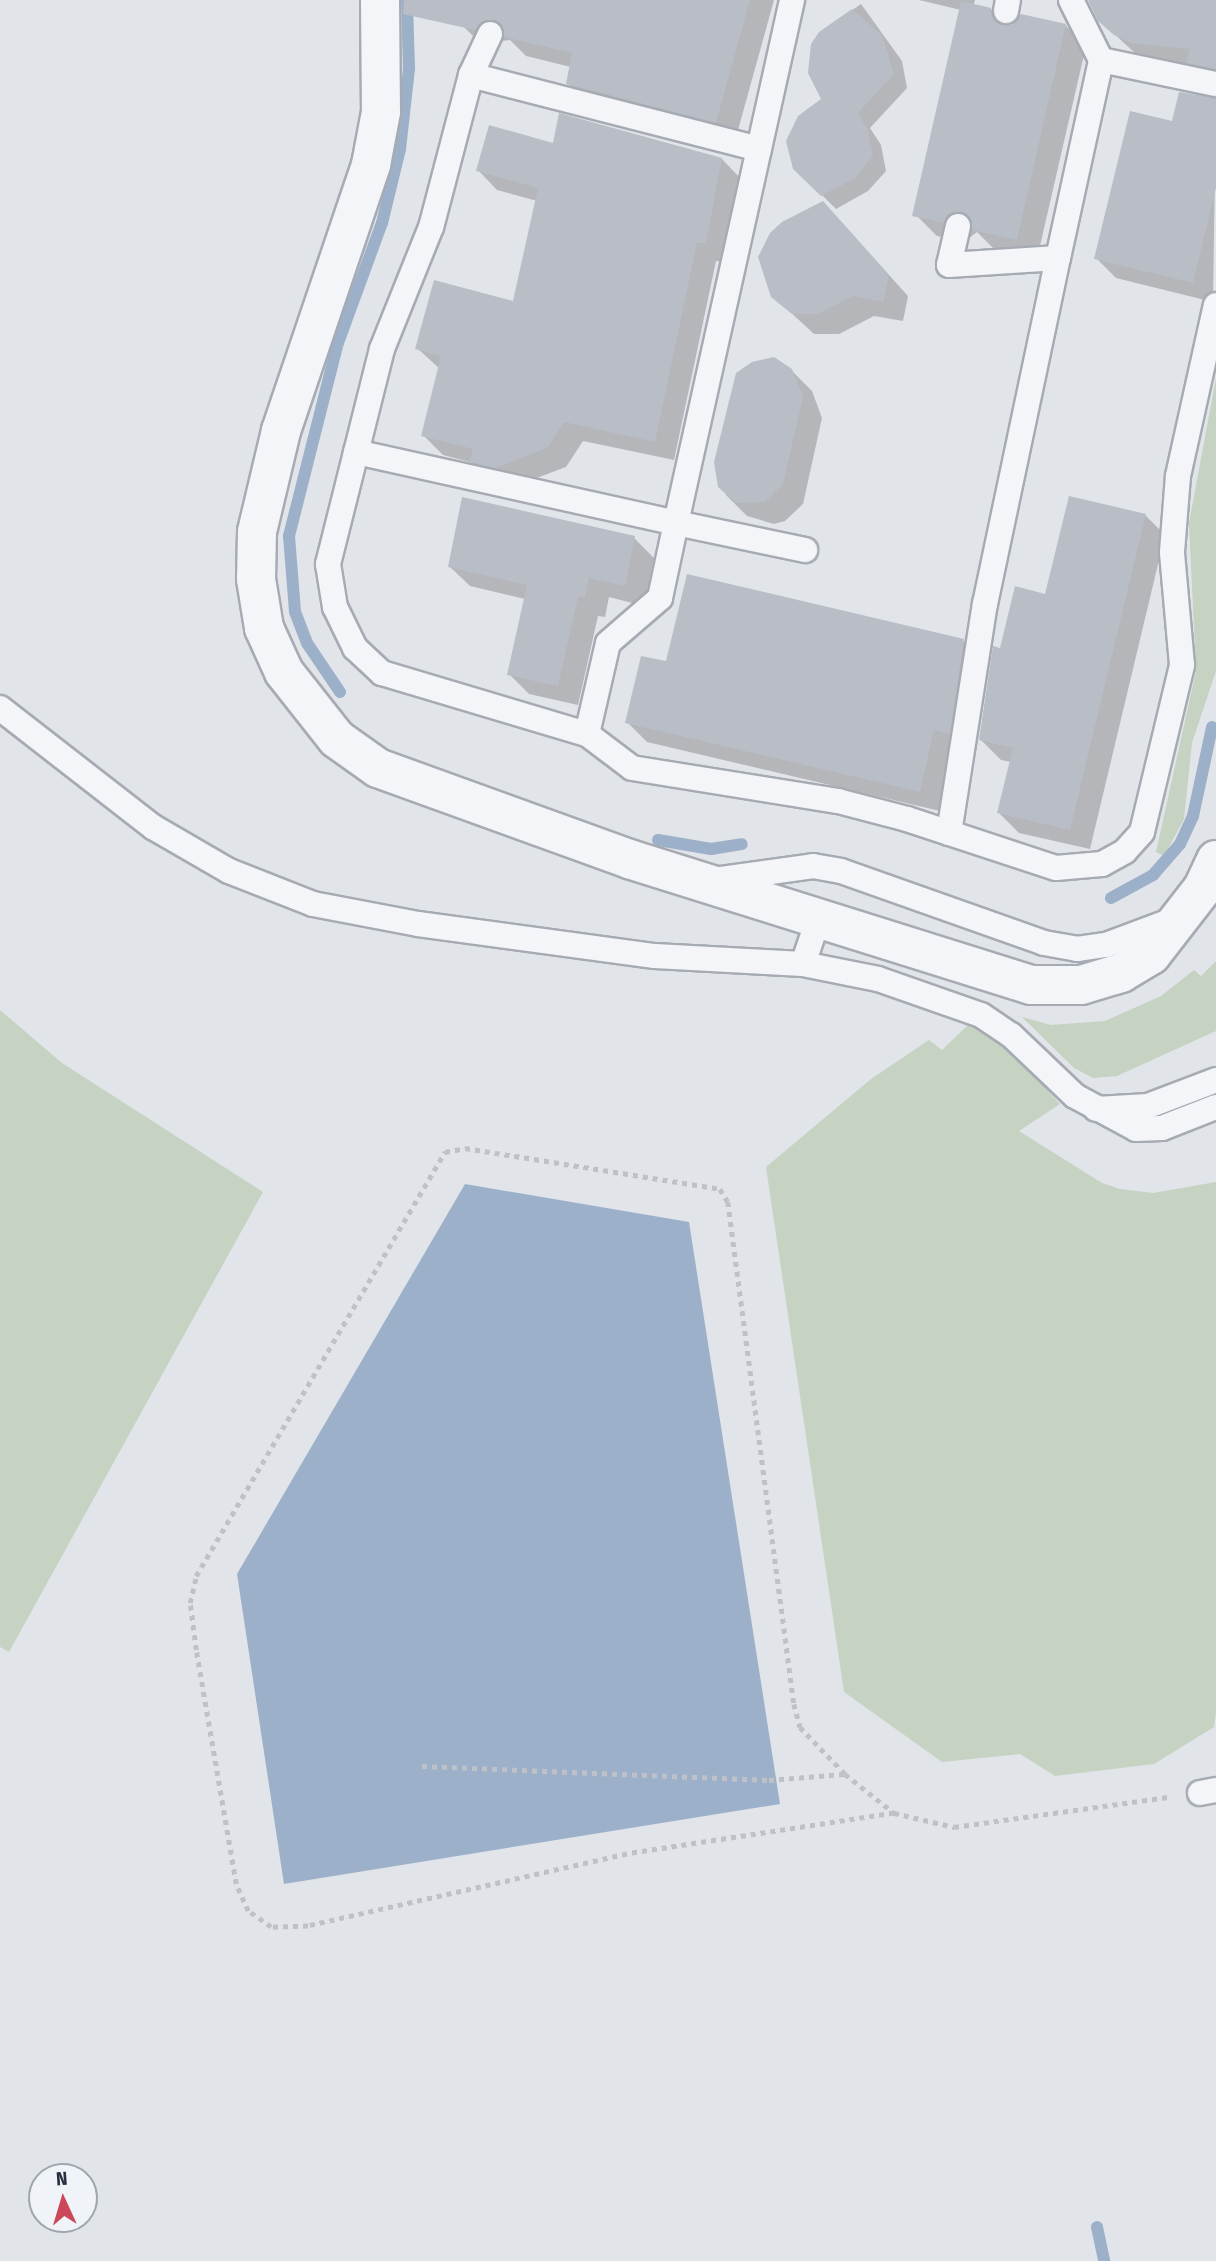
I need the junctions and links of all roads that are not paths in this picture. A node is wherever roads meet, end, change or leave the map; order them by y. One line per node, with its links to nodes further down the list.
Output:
1 (380, 0): 19 (street)
2 (792, 0): 8 (lane)
3 (1071, 0): 5 (lane)
4 (490, 34): 6 (lane)
5 (1101, 60): 7 (lane); 10 (lane)
6 (471, 75): 8 (lane); 12 (lane)
7 (1216, 84)
8 (759, 149): 13 (lane)
9 (958, 226): 10 (lane)
10 (1058, 258): 17 (lane)
11 (1216, 305): 17 (lane)
12 (356, 452): 13 (lane); 16 (lane)
13 (676, 523): 14 (lane); 16 (lane)
14 (805, 550)
15 (0, 708): 22 (lane)
16 (587, 734): 17 (lane)
17 (949, 833)
18 (1216, 860): 20 (street)
19 (702, 882): 20 (lane); 21 (street)
20 (1184, 916): 21 (street)
21 (818, 920): 22 (lane)
22 (803, 964): 25 (lane)
23 (1216, 1080): 25 (lane)
24 (1216, 1107): 25 (lane)
25 (1094, 1109)

